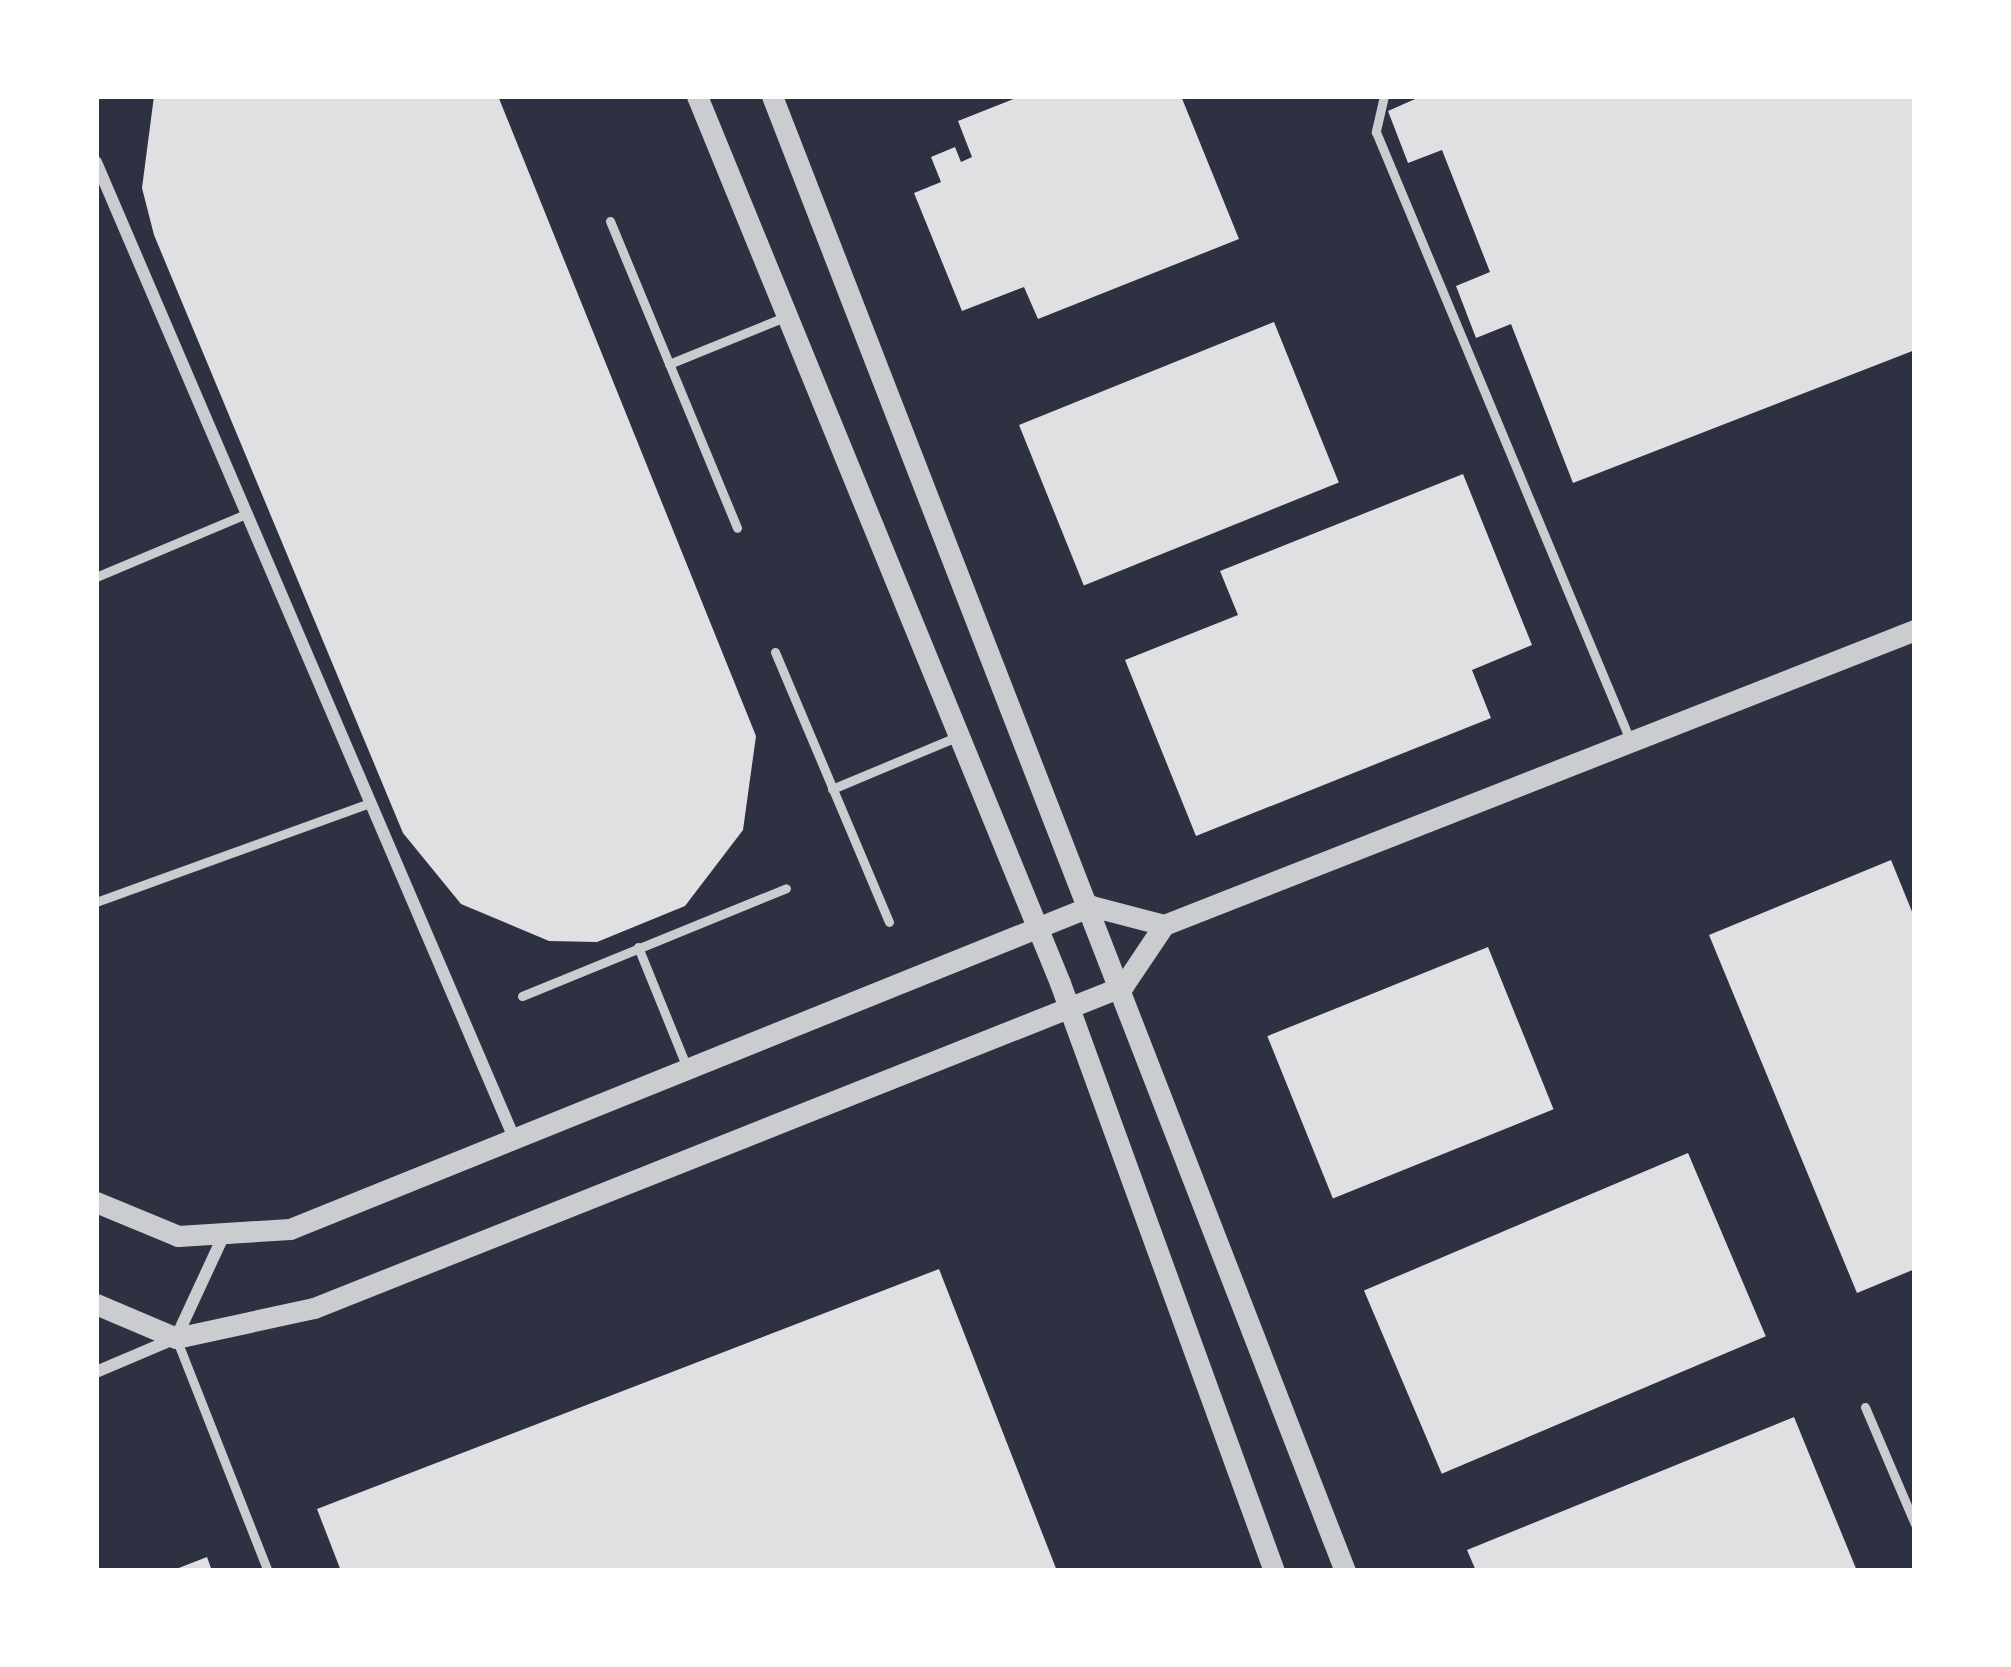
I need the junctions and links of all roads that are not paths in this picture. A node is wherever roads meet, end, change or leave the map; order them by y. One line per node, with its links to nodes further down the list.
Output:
1 (697, 96): 6 (street)
2 (772, 96): 19 (street)
3 (1384, 96): 14 (lane)
4 (96, 162): 8 (street)
5 (610, 220): 7 (lane)
6 (787, 316): 7 (lane); 13 (street)
7 (669, 364): 9 (lane)
8 (241, 516): 10 (lane); 16 (street)
9 (737, 528)
10 (96, 577)
11 (1915, 630): 14 (street)
12 (775, 652): 15 (lane)
13 (959, 736): 15 (lane); 22 (street)
14 (1631, 743): 21 (street)
15 (832, 789): 20 (lane)
16 (367, 804): 18 (lane); 28 (street)
17 (786, 887): 23 (lane)
18 (96, 902)
19 (1091, 906): 21 (street); 22 (street); 24 (street)
20 (889, 922)
21 (1165, 925): 24 (street)
22 (1037, 927): 26 (street); 27 (street)
23 (638, 947): 25 (lane); 27 (lane)
24 (1123, 986): 26 (street); 38 (street)
25 (522, 996)
26 (1066, 1006): 32 (street); 37 (street)
27 (688, 1070): 28 (street)
28 (515, 1141): 30 (street)
29 (96, 1202): 30 (street)
30 (222, 1239): 32 (street)
31 (96, 1304): 32 (street)
32 (176, 1338): 33 (street); 36 (lane)
33 (96, 1372)
34 (1865, 1407): 35 (lane)
35 (1915, 1524)
36 (268, 1571)
37 (1274, 1571)
38 (1345, 1571)

